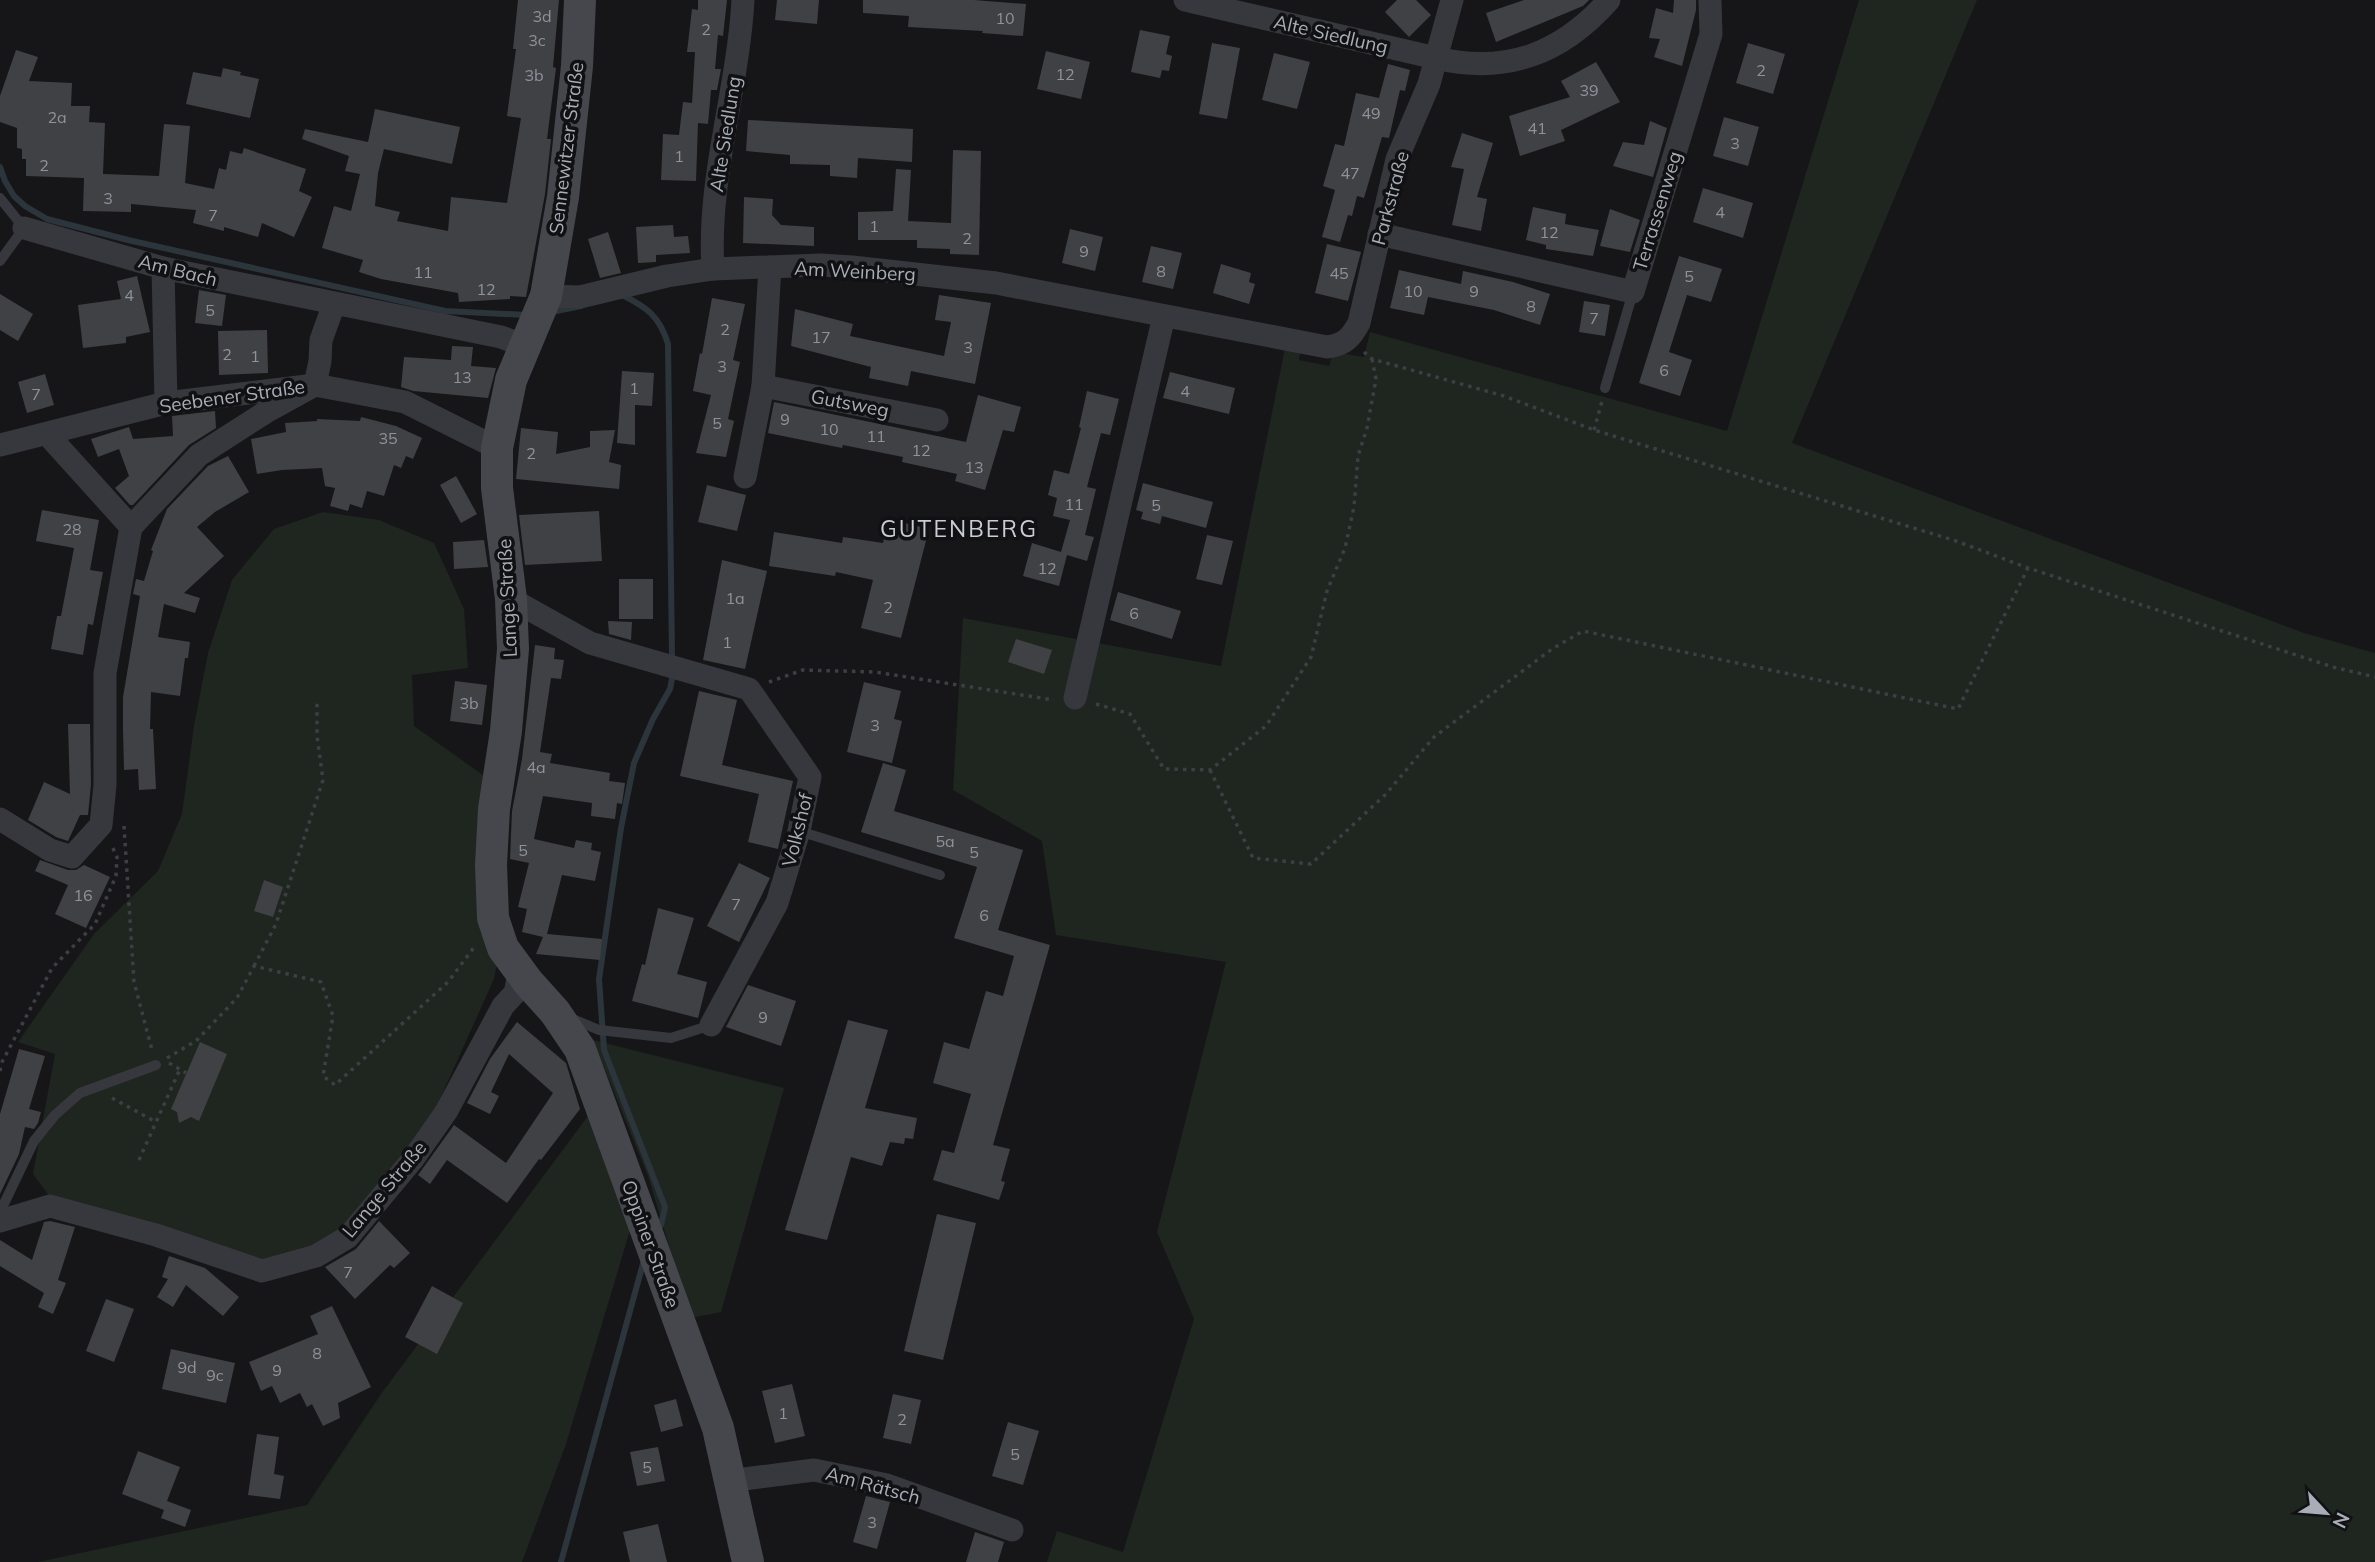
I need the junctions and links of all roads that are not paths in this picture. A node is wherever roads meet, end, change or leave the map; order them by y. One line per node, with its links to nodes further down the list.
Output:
1 (580, 0): 18 (street, Sennewitzer Straße)
2 (743, 0): 14 (street, Alte Siedlung)
3 (1185, 0): 7 (street, Alte Siedlung)
4 (1452, 0): 7 (street, Parkstraße)
5 (1609, 0): 7 (street)
6 (1710, 0): 15 (street, Terrassenweg)
7 (1436, 58): 10 (street, Parkstraße)
8 (0, 198): 9 (lane)
9 (24, 228): 11 (lane); 13 (street, Am Bach)
10 (1379, 234): 15 (street, Terrassenweg); 19 (street, Parkstraße)
11 (0, 261)
12 (769, 267): 14 (street, Am Weinberg); 17 (street, Am Weinberg); 21 (street)
13 (163, 268): 16 (street, Am Bach); 23 (street)
14 (713, 269): 18 (street, Am Weinberg)
15 (1633, 292): 22 (lane)
16 (334, 304): 18 (street, Am Bach); 20 (street)
17 (1164, 316): 19 (street, Am Weinberg); 31 (street)
18 (535, 321): 27 (street, Lange Straße)
19 (1349, 339)
20 (315, 385): 23 (street, Seebener Straße); 27 (street, Seebener Straße); 29 (street)
21 (763, 386): 24 (street, Gutsweg); 28 (street)
22 (1605, 388)
23 (166, 403): 25 (street, Seebener Straße)
24 (937, 420)
25 (47, 434): 26 (street, Seebener Straße); 29 (street)
26 (0, 445)
27 (498, 448): 30 (street, Lange Straße)
28 (745, 477)
29 (131, 527): 32 (street)
30 (511, 599): 33 (street, Volkshof); 35 (street, Lange Straße)
31 (1075, 698)
32 (0, 819)
33 (799, 831): 34 (lane); 37 (street, Volkshof)
34 (940, 875)
35 (512, 960): 36 (street, Oppiner Straße); 40 (street, Lange Straße)
36 (555, 1012): 37 (lane, Volkshof); 41 (street, Oppiner Straße)
37 (711, 1025)
38 (156, 1065): 39 (lane)
39 (0, 1212)
40 (0, 1221)
41 (729, 1481): 42 (street, Am Rätsch); 43 (street, Oppiner Straße)
42 (1012, 1530)
43 (748, 1562)

